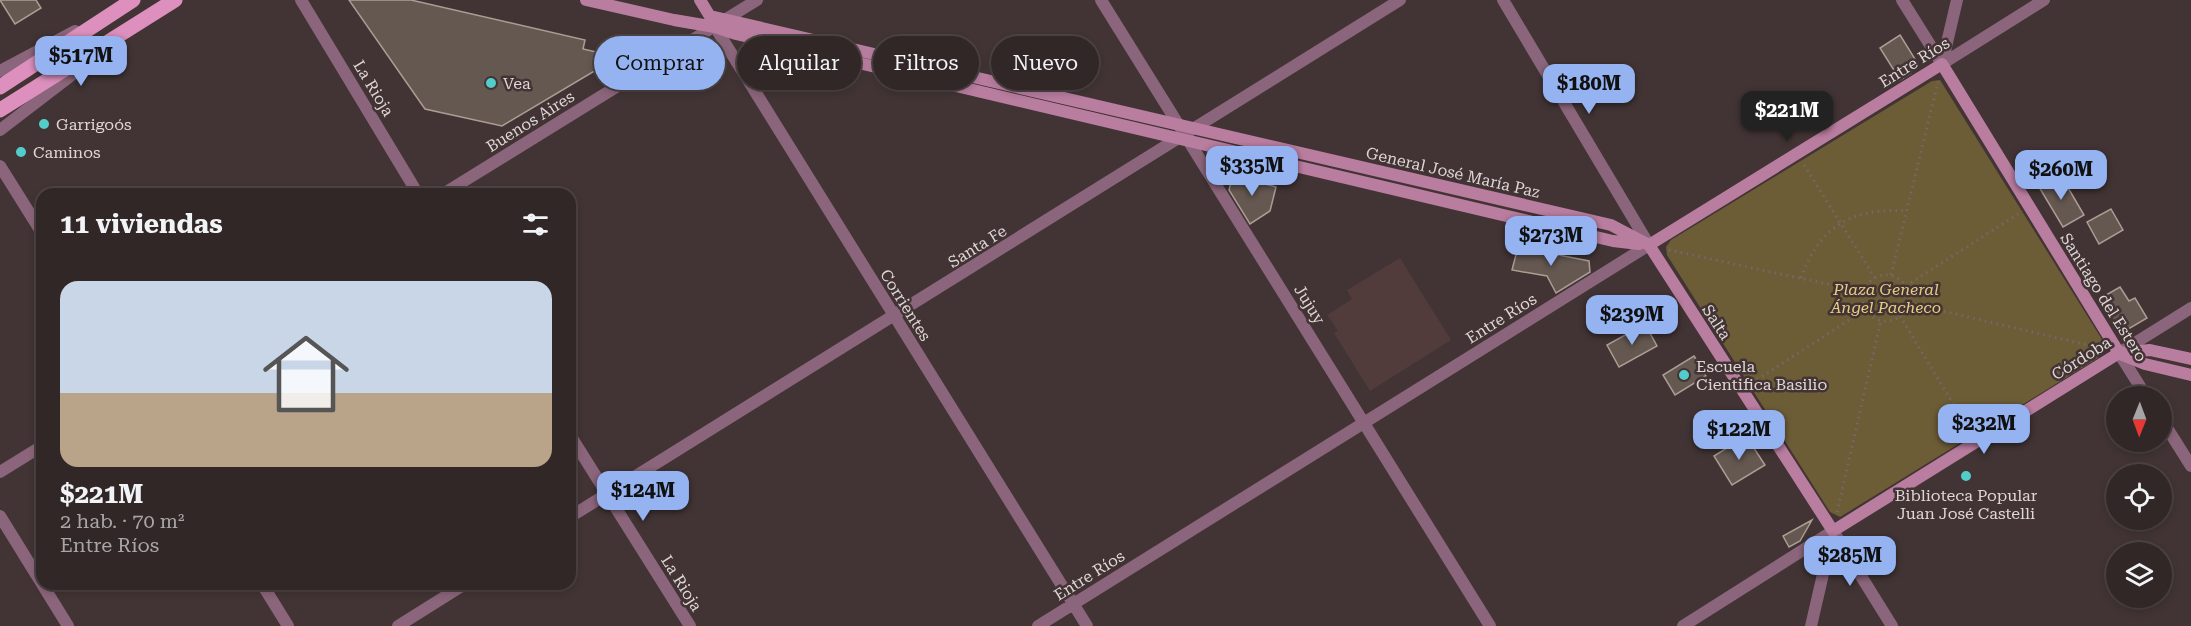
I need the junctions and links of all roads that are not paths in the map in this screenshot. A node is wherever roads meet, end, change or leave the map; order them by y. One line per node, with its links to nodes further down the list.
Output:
1 (175, 0): 13 (main road)
2 (302, 0): 22 (street, La Rioja)
3 (586, 0): 14 (street, General José María Paz)
4 (700, 0): 14 (street, Corrientes)
5 (757, 0): 14 (street, Buenos Aires)
6 (1101, 0): 20 (street, Jujuy)
7 (1401, 0): 20 (street, Santa Fe)
8 (1503, 0): 25 (street, Salta)
9 (1902, 0): 15 (street, Santiago del Estero)
10 (1957, 0): 15 (street)
11 (2044, 0): 15 (street, Entre Ríos)
12 (132, 1): 16 (street); 17 (main road)
13 (145, 20): 18 (main road); 19 (street)
14 (717, 21): 20 (street, General José María Paz); 23 (street, Buenos Aires); 27 (street, Corrientes)
15 (1942, 64): 25 (street, Entre Ríos); 28 (street, Santiago del Estero)
16 (0, 71)
17 (0, 87)
18 (0, 110)
19 (0, 130)
20 (1185, 134): 25 (street, General José María Paz); 27 (street, Santa Fe); 32 (street, Jujuy)
21 (0, 166): 24 (street)
22 (414, 188)
23 (453, 188)
24 (36, 223)
25 (1648, 245): 32 (street, Entre Ríos); 41 (street, Salta)
26 (2191, 308): 28 (street, Córdoba)
27 (894, 317): 38 (street, Santa Fe); 46 (street, Corrientes)
28 (2119, 353): 29 (street); 30 (street); 31 (street, Santiago del Estero); 41 (street, Córdoba)
29 (2191, 359)
30 (2191, 375)
31 (2140, 386)
32 (1365, 424): 46 (street, Entre Ríos); 53 (street, Jujuy)
33 (2172, 436): 36 (street)
34 (576, 445): 38 (street, La Rioja)
35 (36, 450): 37 (street)
36 (2191, 466)
37 (0, 472)
38 (607, 494): 39 (street, Santa Fe); 50 (street, La Rioja)
39 (576, 513)
40 (0, 516): 42 (street)
41 (1833, 531): 54 (street, Córdoba); 55 (street); 56 (street, Salta)
42 (36, 574)
43 (46, 590): 47 (street)
44 (266, 590): 48 (street)
45 (455, 590): 49 (street)
46 (1073, 604): 51 (street, Entre Ríos); 52 (street, Corrientes)
47 (68, 626)
48 (288, 626)
49 (398, 626)
50 (690, 626)
51 (1038, 626)
52 (1087, 626)
53 (1490, 626)
54 (1683, 626)
55 (1811, 626)
56 (1892, 626)

